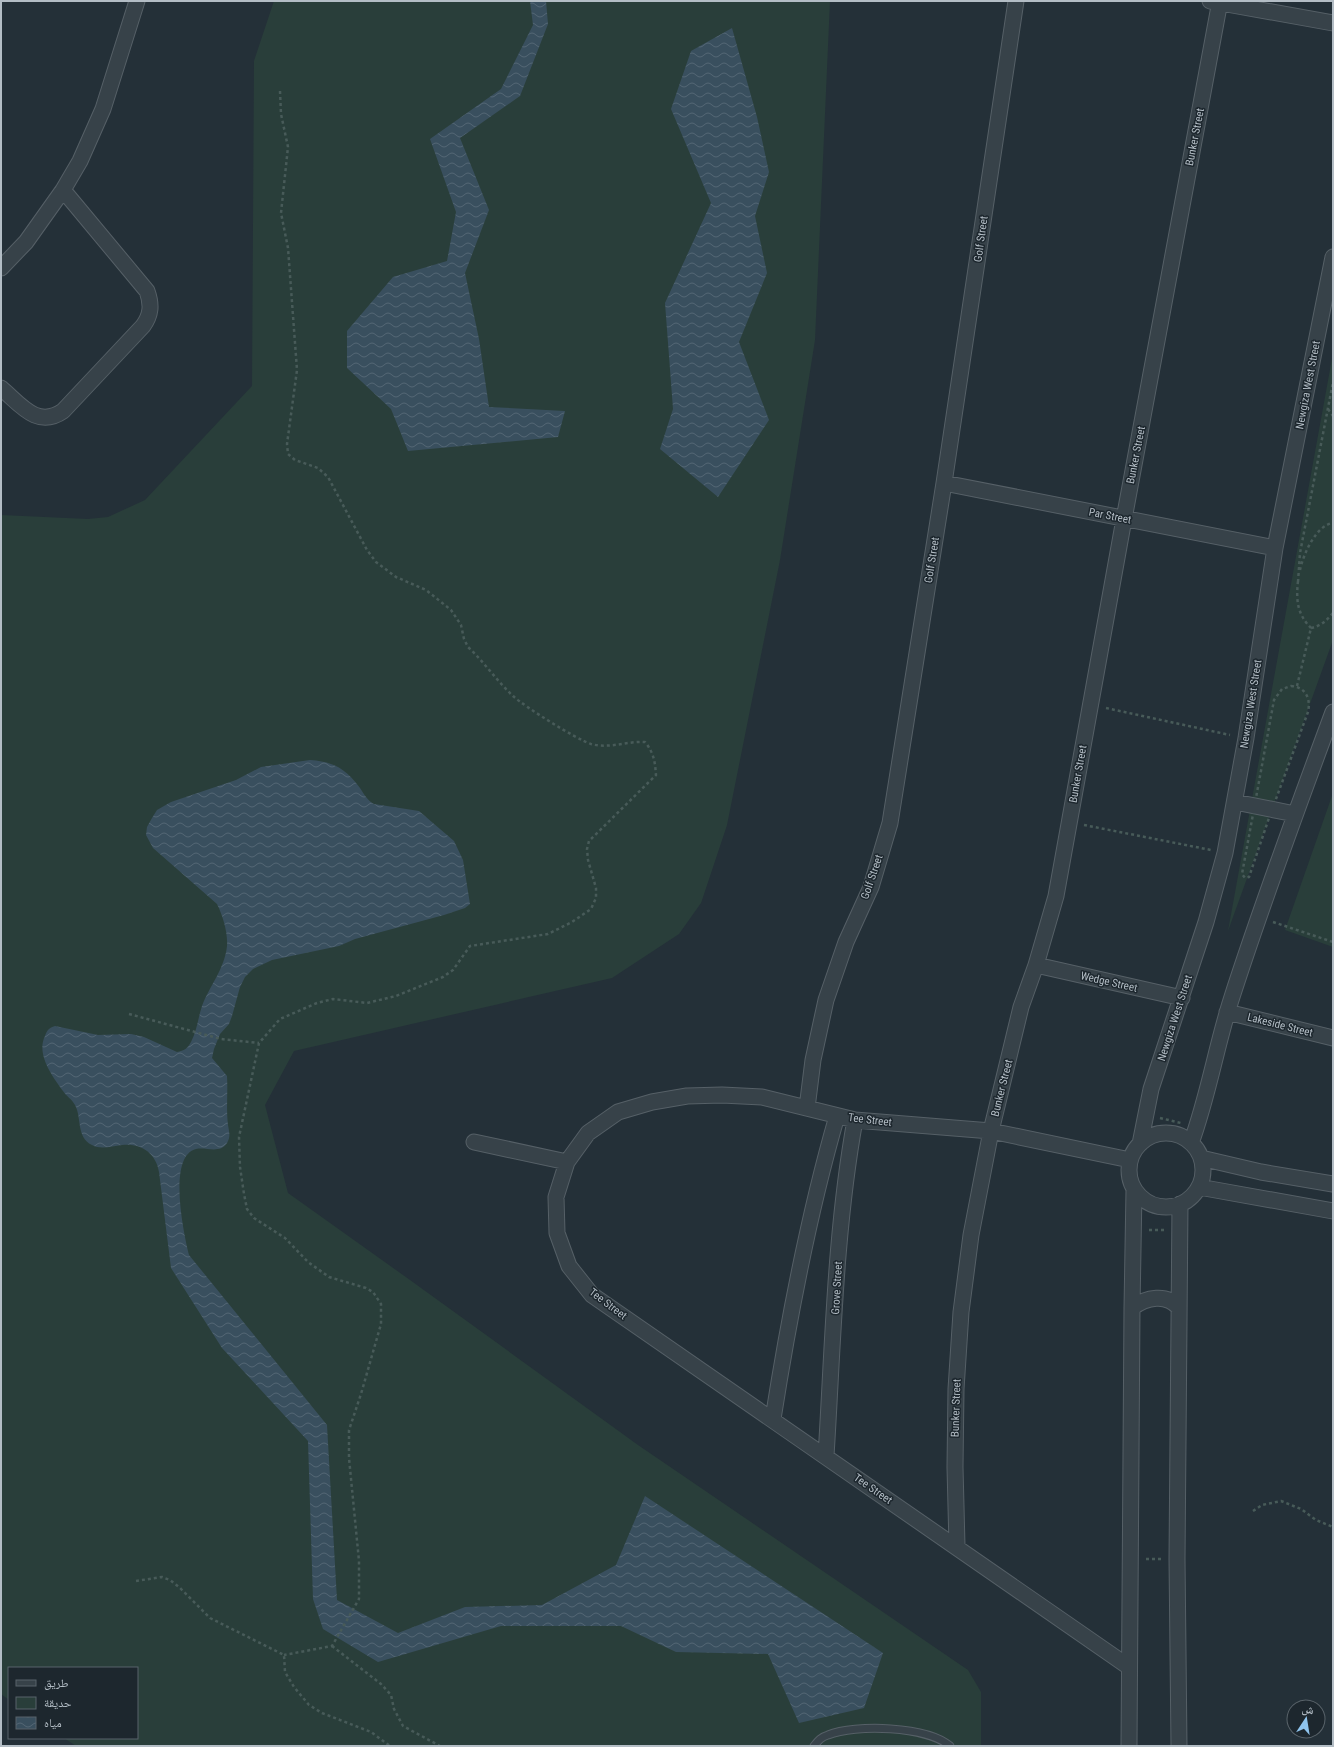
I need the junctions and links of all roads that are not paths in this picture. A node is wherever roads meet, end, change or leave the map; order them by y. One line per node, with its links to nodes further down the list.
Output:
1 (137, 1): 5 (street)
2 (1016, 1): 9 (street, Golf Street)
3 (1217, 2): 4 (street); 10 (street, Bunker Street)
4 (1333, 23)
5 (63, 190): 7 (street); 8 (street)
6 (1333, 258): 11 (street, Newgiza West Street)
7 (1, 268)
8 (1, 388)
9 (944, 483): 10 (street, Par Street); 19 (street, Golf Street)
10 (1124, 519): 11 (street, Par Street); 15 (street, Bunker Street)
11 (1275, 548): 13 (street, Newgiza West Street)
12 (1333, 712): 14 (street)
13 (1235, 802): 14 (street); 16 (street, Newgiza West Street)
14 (1295, 814): 17 (street)
15 (1036, 965): 16 (street, Wedge Street); 22 (street, Bunker Street)
16 (1182, 998): 25 (street, Newgiza West Street)
17 (1227, 1012): 18 (street, Lakeside Street); 24 (street)
18 (1333, 1038)
19 (806, 1108): 20 (street, Tee Street); 28 (street, Tee Street)
20 (837, 1116): 21 (street, Tee Street); 38 (street)
21 (855, 1120): 22 (street, Tee Street); 39 (street, Grove Street)
22 (991, 1131): 27 (street, Tee Street); 40 (street, Bunker Street)
23 (474, 1142): 28 (street)
24 (1191, 1143): 25 (street); 26 (street)
25 (1140, 1144): 27 (street)
26 (1201, 1158): 29 (street); 31 (street)
27 (1130, 1160): 32 (street)
28 (567, 1162): 38 (street, Tee Street)
29 (1261, 1172): 30 (street); 33 (street)
30 (1333, 1184)
31 (1199, 1187): 33 (street); 34 (street)
32 (1134, 1190): 34 (street); 36 (street)
33 (1256, 1197): 35 (street)
34 (1180, 1204): 37 (street)
35 (1333, 1211)
36 (1132, 1308): 37 (street); 41 (street)
37 (1179, 1308): 45 (street)
38 (773, 1419): 39 (street, Tee Street)
39 (826, 1456): 40 (street, Tee Street)
40 (957, 1546): 41 (street, Tee Street)
41 (1129, 1667): 44 (street)
42 (814, 1746): 43 (lane)
43 (950, 1746)
44 (1129, 1746)
45 (1180, 1746)

